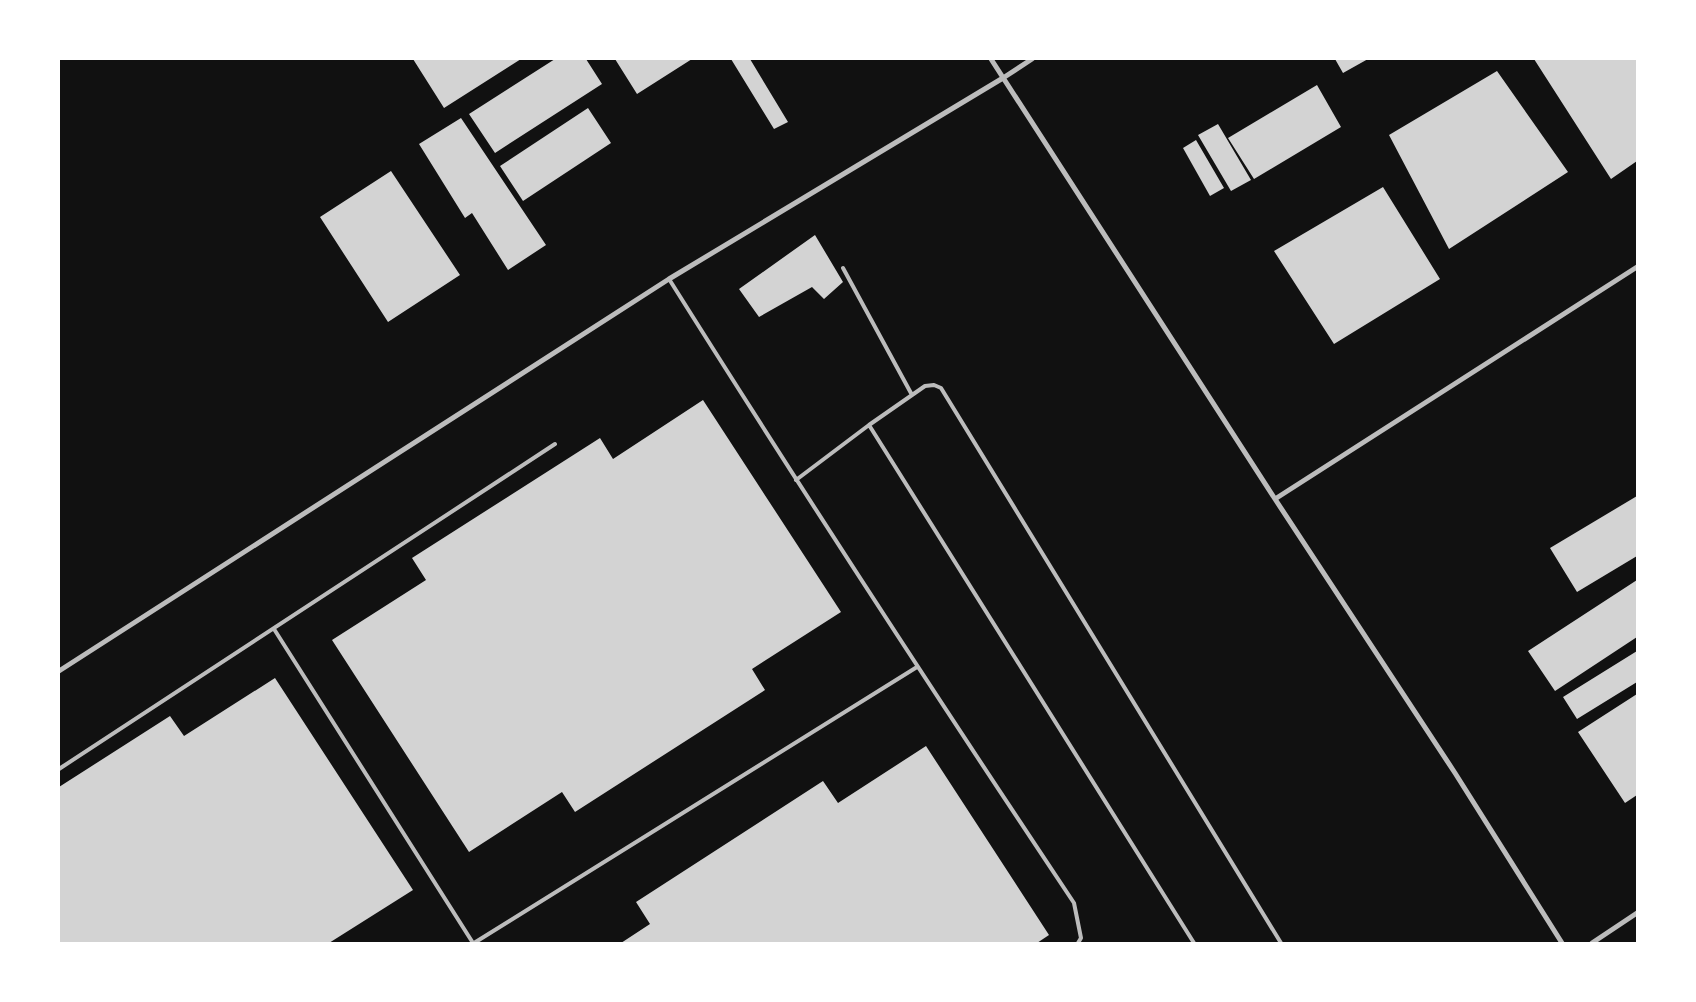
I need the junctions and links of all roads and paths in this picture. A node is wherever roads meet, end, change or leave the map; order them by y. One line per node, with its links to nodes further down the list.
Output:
1 (991, 59): 3 (street)
2 (1032, 59): 3 (street)
3 (1003, 78): 6 (street); 11 (street)
4 (843, 268): 7 (lane)
5 (1637, 268): 11 (street)
6 (669, 280): 10 (lane); 14 (street)
7 (912, 395): 8 (lane); 20 (lane)
8 (869, 425): 10 (lane); 19 (lane)
9 (555, 444): 12 (lane)
10 (796, 480): 13 (lane)
11 (1275, 498): 21 (street)
12 (274, 629): 15 (lane); 17 (lane)
13 (917, 668): 17 (lane); 18 (lane)
14 (59, 671)
15 (59, 769)
16 (1637, 913): 22 (street)
17 (474, 943)
18 (1078, 943)
19 (1194, 943)
20 (1281, 943)
21 (1562, 943)
22 (1592, 943)

